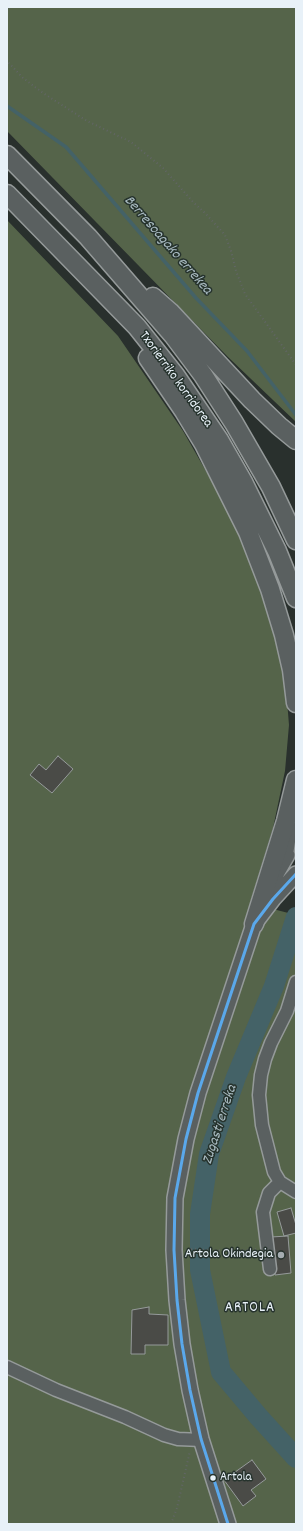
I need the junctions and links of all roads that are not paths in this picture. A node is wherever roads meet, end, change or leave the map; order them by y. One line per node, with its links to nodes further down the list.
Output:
1 (7, 156): 3 (highway, Txorierriko korridorea)
2 (7, 194): 4 (highway, Txorierriko korridorea)
3 (88, 237): 5 (highway); 6 (highway, Txorierriko korridorea)
4 (106, 296): 7 (highway, Txorierriko korridorea); 8 (highway)
5 (296, 440)
6 (296, 540)
7 (296, 598)
8 (296, 703)
9 (295, 785): 10 (highway); 14 (highway)
10 (296, 819)
11 (296, 830): 12 (main road)
12 (291, 861): 14 (main road)
13 (296, 874): 15 (main road)
14 (263, 897): 15 (highway)
15 (254, 924): 21 (main road)
16 (296, 982): 17 (street)
17 (280, 1182): 18 (street); 19 (street)
18 (296, 1192)
19 (270, 1269)
20 (7, 1367): 21 (street)
21 (198, 1436): 22 (main road)
22 (228, 1524)

